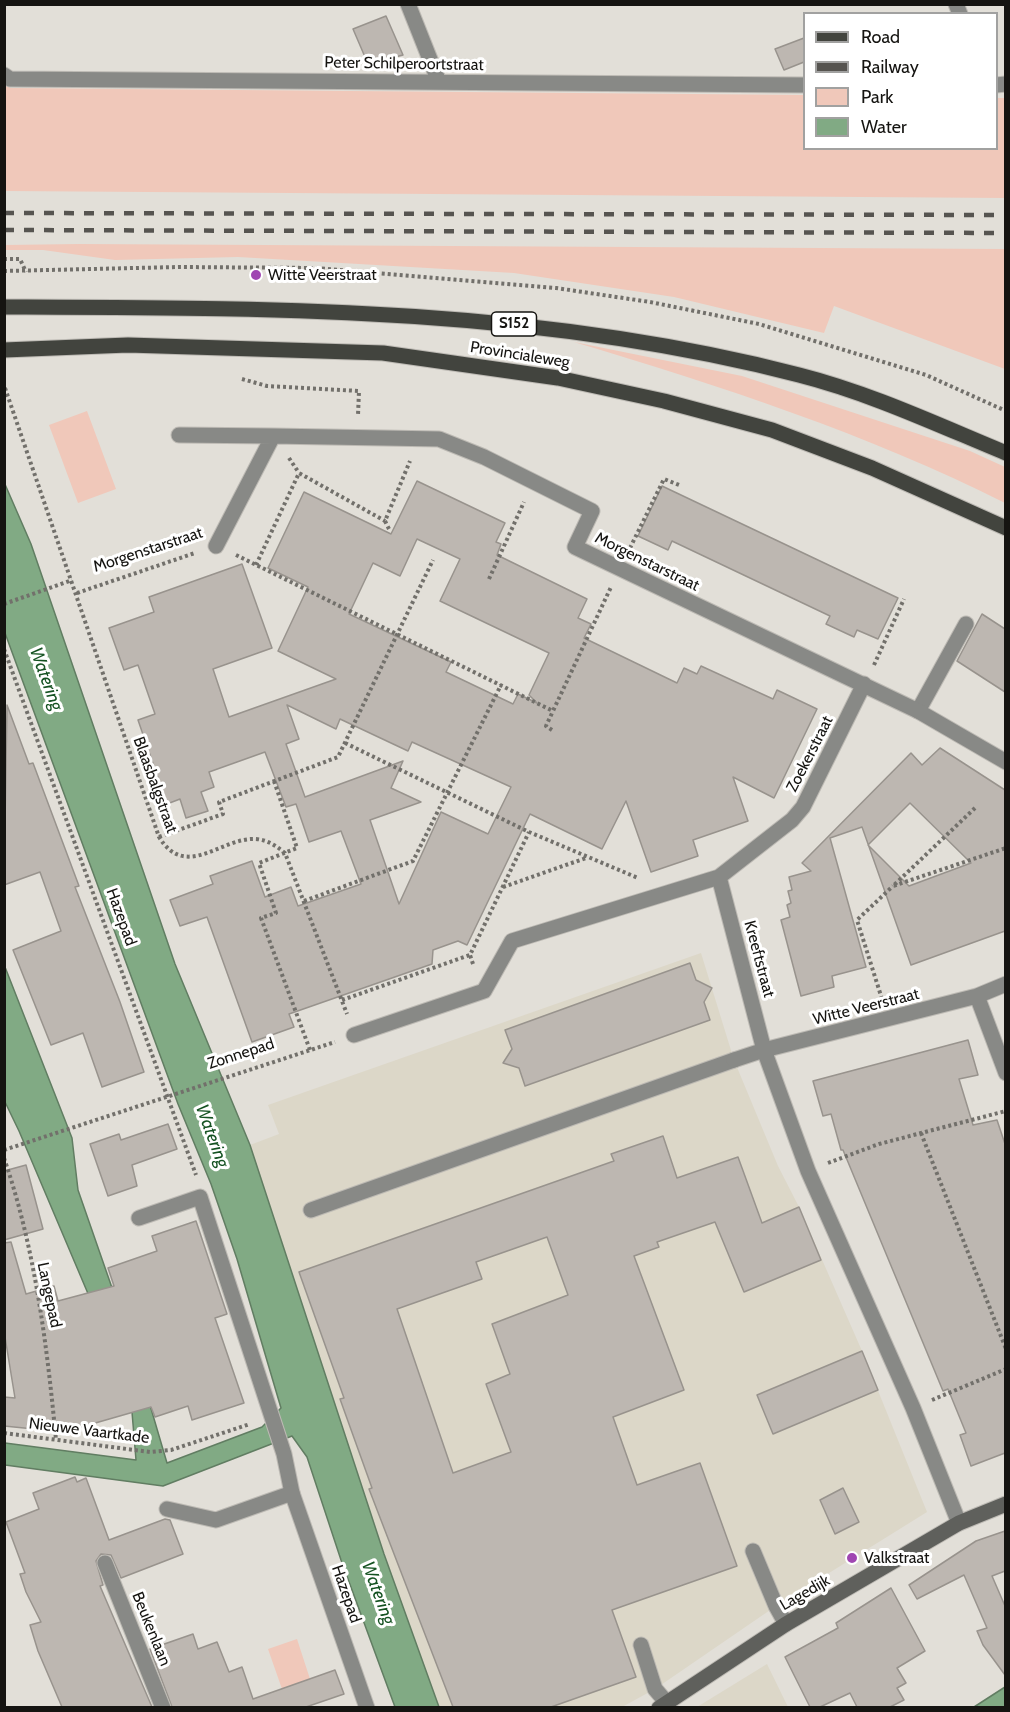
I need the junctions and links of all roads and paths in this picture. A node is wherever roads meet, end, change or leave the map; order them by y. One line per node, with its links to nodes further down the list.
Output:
1 (408, 4): 3 (street)
2 (4, 75): 3 (street, Peter Schilperoortstraat)
3 (440, 82): 4 (street, Peter Schilperoortstraat)
4 (803, 85)
5 (4, 259): 6 (path)
6 (26, 272)
7 (4, 307): 15 (main road, Provincialeweg / S152)
8 (12, 350): 19 (main road, Provincialeweg)
9 (242, 379): 13 (path)
10 (5, 388): 26 (path, Blaasbalgstraat)
11 (178, 435): 12 (street, Morgenstarstraat)
12 (273, 436): 13 (street, Morgenstarstraat); 21 (street, Morgenstarstraat)
13 (358, 437): 14 (street, Morgenstarstraat)
14 (421, 438): 16 (street, Morgenstarstraat); 18 (path)
15 (1005, 453)
16 (533, 482): 24 (street, Morgenstarstraat); 25 (path)
17 (680, 485): 24 (path)
18 (385, 521): 20 (path); 23 (path)
19 (1005, 528)
20 (389, 529)
21 (216, 546): 23 (path); 27 (path, Morgenstarstraat)
22 (433, 560): 31 (path)
23 (256, 565): 31 (path)
24 (619, 569): 33 (street, Morgenstarstraat); 35 (path)
25 (489, 579)
26 (72, 580): 27 (path, Blaasbalgstraat); 29 (path)
27 (76, 593): 44 (path, Blaasbalgstraat)
28 (904, 599): 33 (path)
29 (4, 604)
30 (966, 624): 36 (street)
31 (397, 633): 34 (path); 38 (path)
32 (4, 649): 63 (path, Hazepad)
33 (864, 684): 36 (street, Morgenstarstraat); 48 (street, Zoekerstraat)
34 (501, 685): 35 (path); 41 (path)
35 (553, 711): 37 (path)
36 (918, 711): 39 (street, Morgenstarstraat)
37 (552, 730)
38 (345, 743): 40 (path); 41 (path)
39 (1005, 762)
40 (274, 781): 44 (path); 46 (path)
41 (449, 792): 43 (path); 52 (path)
42 (975, 808): 49 (path)
43 (529, 832): 47 (path); 50 (path)
44 (159, 837): 46 (path, Blaasbalgstraat)
45 (1005, 848): 49 (path)
46 (285, 853): 52 (path); 60 (path)
47 (587, 858): 50 (path); 51 (path)
48 (719, 877): 51 (street); 61 (street, Kreeftstraat)
49 (893, 886): 58 (path)
50 (503, 887): 53 (path)
51 (646, 898): 55 (street)
52 (304, 900): 57 (path)
53 (470, 955): 55 (path); 57 (path)
54 (1005, 984): 56 (street, Witte Veerstraat)
55 (484, 992): 59 (street)
56 (977, 996): 58 (street, Witte Veerstraat); 62 (street)
57 (342, 1000): 59 (path)
58 (888, 1021): 61 (street, Witte Veerstraat)
59 (354, 1035): 60 (path, Zonnepad)
60 (310, 1050): 63 (path, Zonnepad)
61 (764, 1050): 68 (street); 70 (street, Witte Veerstraat)
62 (1005, 1073)
63 (167, 1098): 66 (path, Zonnepad); 69 (path, Hazepad)
64 (1005, 1112): 65 (path)
65 (921, 1133): 68 (path); 72 (path)
66 (7, 1149)
67 (4, 1158): 77 (path, Langepad)
68 (808, 1171): 75 (street)
69 (200, 1197): 71 (street); 74 (street, Hazepad)
70 (310, 1210)
71 (139, 1218)
72 (1005, 1349)
73 (1005, 1369): 75 (path)
74 (263, 1392): 77 (path, Nieuwe Vaartkade); 78 (street, Hazepad)
75 (913, 1408): 81 (street)
76 (4, 1433): 77 (path, Nieuwe Vaartkade)
77 (56, 1440)
78 (292, 1493): 80 (street); 88 (street, Hazepad)
79 (1005, 1504): 81 (street, Lagedijk)
80 (167, 1509)
81 (959, 1523): 84 (street, Lagedijk)
82 (753, 1551): 84 (street)
83 (105, 1563): 87 (street, Beukenlaan)
84 (786, 1624): 86 (street, Lagedijk)
85 (641, 1646): 86 (street)
86 (663, 1705)
87 (164, 1707)
88 (367, 1707)

